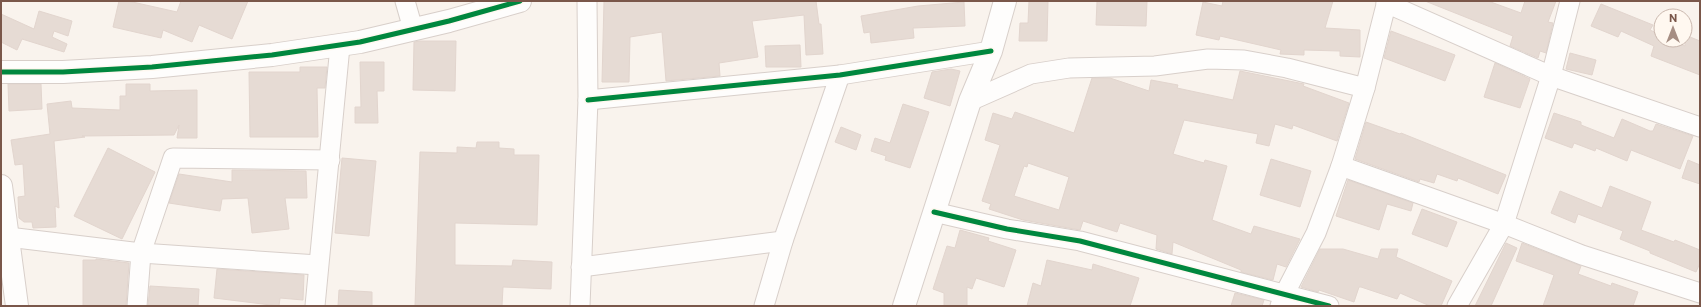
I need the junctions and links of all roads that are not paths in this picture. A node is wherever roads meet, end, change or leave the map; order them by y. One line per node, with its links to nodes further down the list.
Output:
1 (405, 1): 7 (street)
2 (520, 1): 7 (street)
3 (587, 1): 14 (street)
4 (1005, 1): 9 (street)
5 (1570, 1): 12 (street)
6 (1386, 2): 12 (street); 13 (street)
7 (412, 29): 8 (street)
8 (340, 46): 10 (street); 17 (street)
9 (991, 51): 11 (street); 15 (street)
10 (1, 72)
11 (840, 75): 14 (street); 23 (street)
12 (1551, 76): 16 (street); 21 (street)
13 (1365, 88): 15 (street); 18 (street)
14 (588, 100): 26 (street)
15 (970, 101): 20 (street)
16 (1700, 127)
17 (330, 160): 24 (street); 25 (street)
18 (1341, 166): 21 (street); 28 (street)
19 (2, 198): 22 (street)
20 (934, 212): 28 (street); 34 (street)
21 (1504, 224): 27 (street); 36 (street)
22 (8, 237): 24 (street); 29 (street)
23 (783, 241): 26 (street); 33 (street)
24 (141, 253): 25 (street); 30 (street)
25 (318, 265): 31 (street)
26 (582, 267): 32 (street)
27 (1700, 293)
28 (1282, 300): 35 (street)
29 (17, 306)
30 (137, 306)
31 (315, 306)
32 (580, 306)
33 (764, 306)
34 (904, 306)
35 (1329, 306)
36 (1457, 306)

